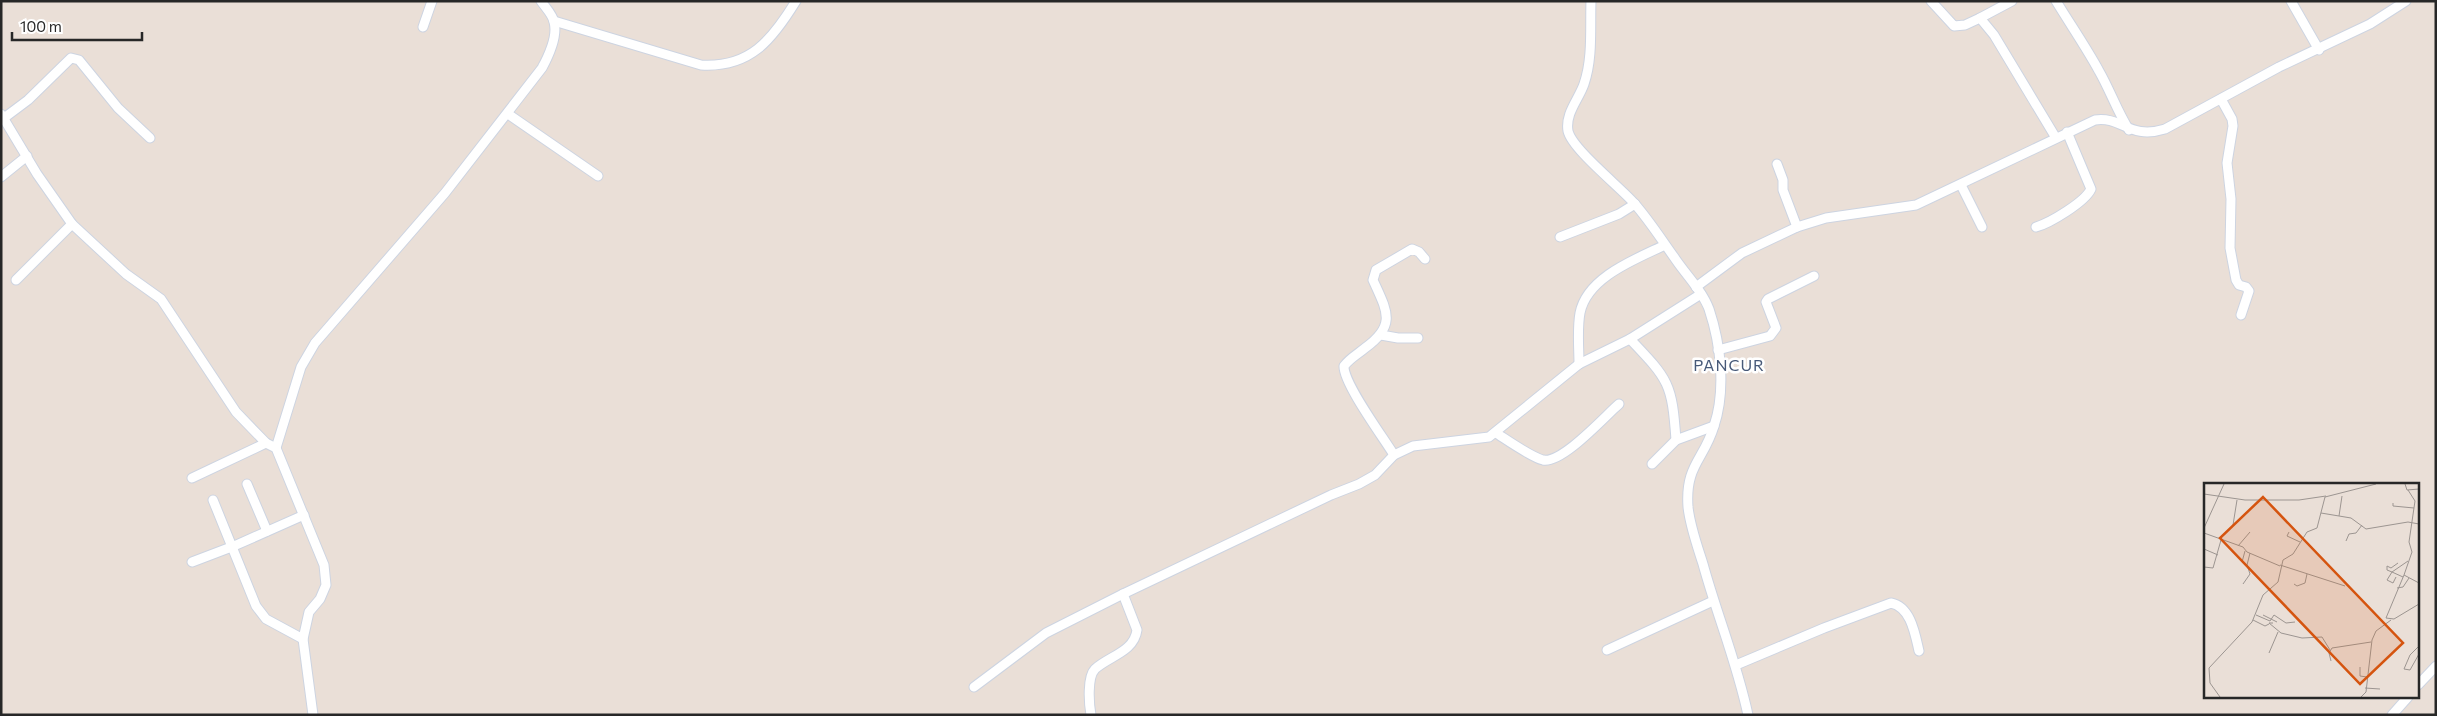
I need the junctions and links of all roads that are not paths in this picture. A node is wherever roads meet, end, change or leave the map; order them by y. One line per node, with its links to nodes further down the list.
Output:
1 (432, 1): 12 (street)
2 (541, 1): 11 (street)
3 (796, 1): 11 (street)
4 (1590, 1): 26 (street)
5 (1931, 1): 10 (street)
6 (2012, 1): 10 (street)
7 (2056, 1): 17 (street)
8 (2290, 1): 13 (street)
9 (2406, 1): 13 (street)
10 (1980, 18): 20 (street)
11 (554, 21): 15 (street)
12 (422, 27)
13 (2318, 50): 14 (street)
14 (2221, 98): 17 (street); 37 (street)
15 (508, 114): 23 (street); 48 (street)
16 (3, 116): 19 (street); 21 (street)
17 (2129, 130): 18 (street)
18 (2067, 132): 20 (street); 30 (street)
19 (150, 138)
20 (2056, 138): 25 (street)
21 (27, 156): 24 (street); 27 (street)
22 (1776, 164): 28 (street)
23 (598, 176)
24 (1, 177)
25 (1961, 184): 28 (street); 29 (street)
26 (1635, 204): 31 (street); 32 (street)
27 (72, 224): 35 (street); 47 (street)
28 (1797, 227): 36 (street)
29 (1982, 227)
30 (2036, 227)
31 (1560, 237)
32 (1665, 245): 36 (street); 42 (street)
33 (1425, 259): 38 (street)
34 (1814, 276): 41 (street)
35 (16, 280)
36 (1698, 290): 40 (street); 41 (street)
37 (2242, 316)
38 (1381, 334): 39 (street); 49 (street)
39 (1418, 338)
40 (1630, 339): 42 (street); 46 (street)
41 (1718, 350): 44 (street)
42 (1579, 364): 45 (street)
43 (1619, 404): 45 (street)
44 (1714, 426): 46 (street); 59 (street)
45 (1496, 434): 49 (street)
46 (1676, 440): 50 (street)
47 (266, 443): 48 (street); 51 (street)
48 (276, 448): 54 (street)
49 (1394, 455): 58 (street)
50 (1652, 464)
51 (192, 478)
52 (247, 484): 55 (street)
53 (213, 500): 56 (street)
54 (304, 515): 55 (street); 60 (street)
55 (267, 531): 56 (street)
56 (234, 546): 57 (street); 60 (street)
57 (192, 562)
58 (1123, 594): 66 (street); 69 (street)
59 (1713, 601): 61 (street); 63 (street)
60 (303, 639): 68 (street)
61 (1607, 650)
62 (1919, 650): 63 (street)
63 (1736, 666): 70 (street)
64 (2436, 666): 65 (street)
65 (2420, 683)
66 (974, 687)
67 (2407, 698): 71 (street)
68 (312, 715)
69 (1092, 715)
70 (1748, 715)
71 (2392, 715)

